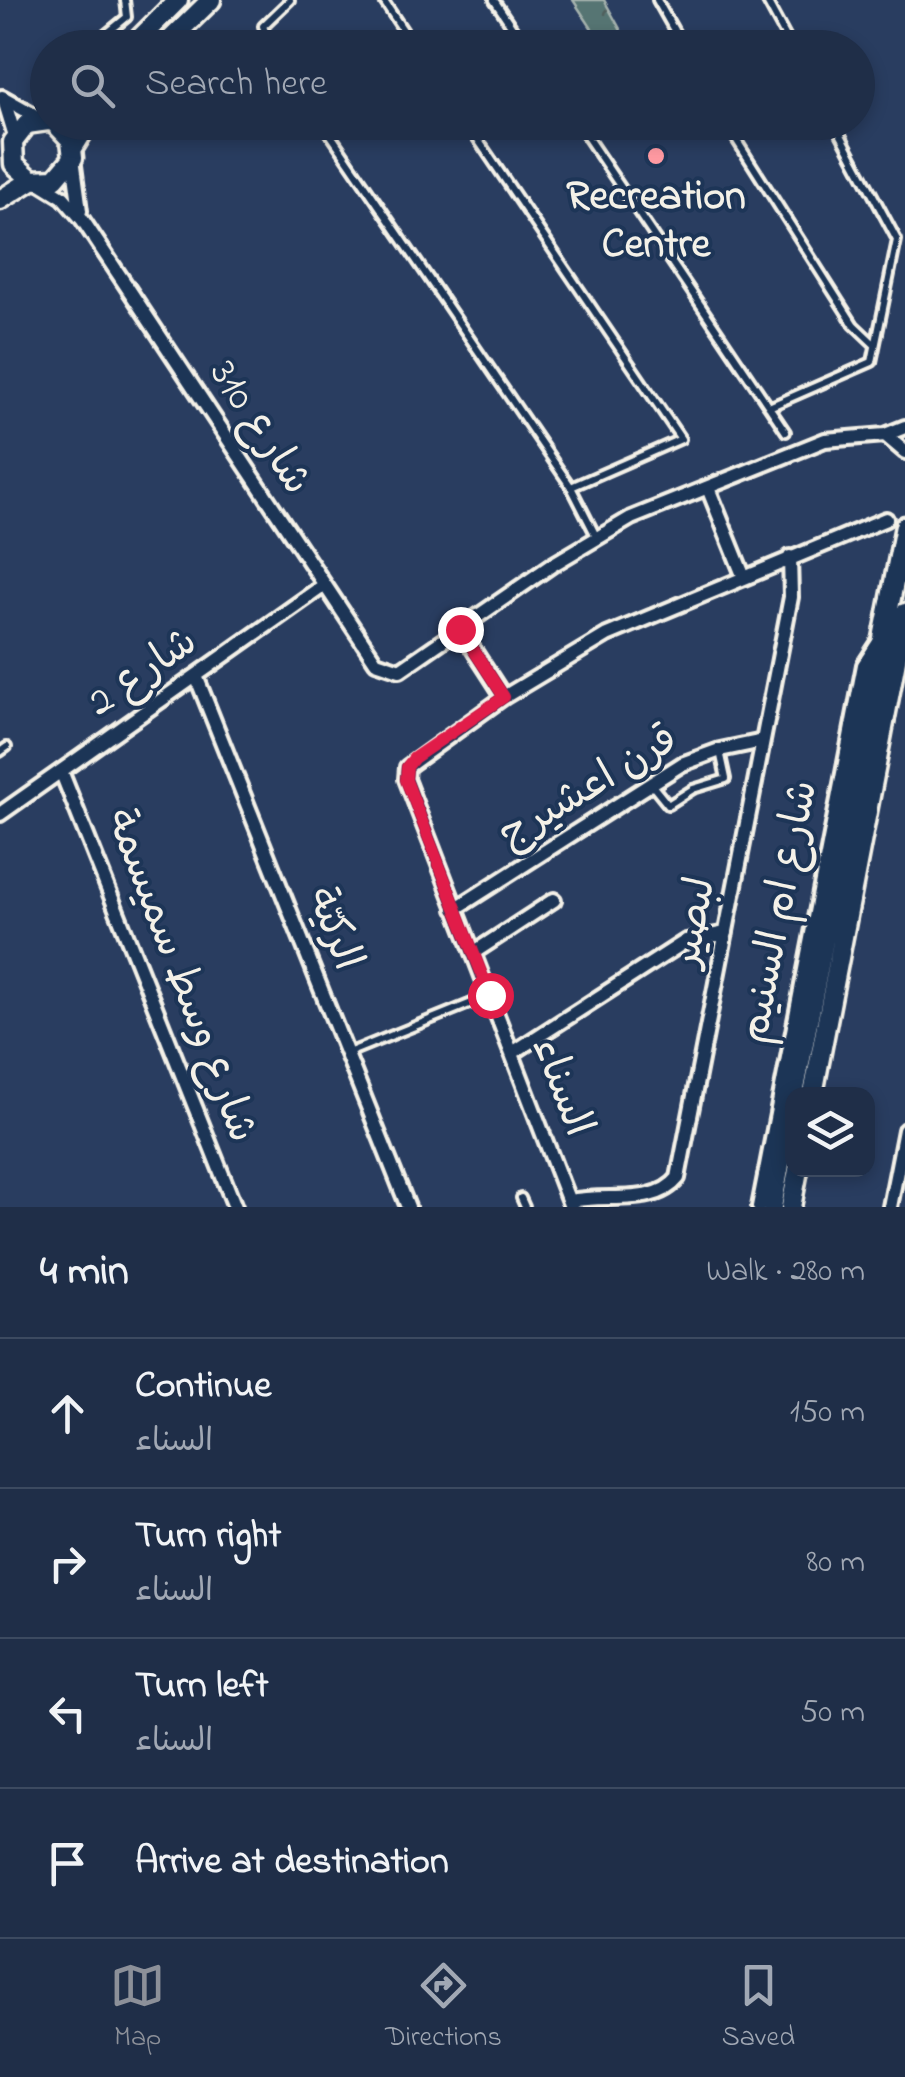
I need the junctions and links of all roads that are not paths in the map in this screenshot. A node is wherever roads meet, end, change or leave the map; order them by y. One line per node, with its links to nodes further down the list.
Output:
1 (125, 0): 11 (lane)
2 (160, 0): 10 (street)
3 (178, 0): 10 (main road)
4 (211, 0): 13 (main road)
5 (290, 0): 14 (lane)
6 (383, 0): 15 (lane)
7 (494, 0): 16 (lane)
8 (658, 0): 17 (lane)
9 (766, 0): 18 (lane)
10 (155, 23): 12 (main road)
11 (111, 30)
12 (148, 30)
13 (180, 30)
14 (264, 30)
15 (403, 30)
16 (514, 30)
17 (674, 30)
18 (782, 30)
19 (1, 95): 20 (street); 29 (street)
20 (30, 111)
21 (30, 123): 29 (main road)
22 (69, 140): 30 (main road)
23 (80, 140): 30 (main road)
24 (334, 140): 41 (lane)
25 (478, 140): 41 (lane)
26 (589, 140): 36 (lane)
27 (736, 140): 35 (lane)
28 (844, 140): 35 (lane)
29 (13, 142): 31 (main road); 32 (main road)
30 (73, 153): 32 (main road); 34 (street, شارع 310)
31 (0, 173)
32 (34, 180): 33 (main road); 34 (street, شارع 310)
33 (0, 200)
34 (82, 219): 48 (street, شارع 310)
35 (874, 345): 36 (lane)
36 (769, 407): 39 (lane)
37 (905, 427): 38 (street)
38 (885, 435): 39 (street); 40 (street)
39 (790, 441): 42 (street)
40 (905, 452)
41 (571, 488): 45 (lane)
42 (708, 488): 45 (street); 47 (street)
43 (886, 519): 46 (street, السناء)
44 (905, 526): 51 (main road, شارع ام السنيم)
45 (596, 536): 50 (street)
46 (790, 557): 47 (street, السناء); 57 (street, لبصير)
47 (743, 575): 55 (street, السناء)
48 (323, 586): 50 (street, شارع 310); 53 (street, شارع 2)
49 (905, 613): 51 (main road, شارع ام السنيم)
50 (460, 629): 55 (street)
51 (891, 640): 52 (street); 56 (main road, شارع ام السنيم); 62 (street, شارع ام السنيم); 63 (main road, شارع ام السنيم)
52 (905, 662)
53 (196, 676): 59 (street, شارع 2); 72 (street, الركيّة)
54 (905, 694): 56 (street)
55 (504, 697): 65 (street, السناء)
56 (887, 710): 75 (main road, شارع ام السنيم)
57 (764, 741): 58 (street, قرن اعشيرج); 66 (street, لبصير)
58 (720, 750): 60 (street, قرن اعشيرج); 60 (lane)
59 (61, 771): 61 (street, شارع 2); 82 (street, شارع وسط سميسمة)
60 (650, 783): 65 (street, قرن اعشيرج)
61 (0, 814)
62 (835, 814): 63 (main road); 69 (street, شارع ام السنيم)
63 (843, 844): 68 (main road, شارع ام السنيم)
64 (554, 900): 67 (street)
65 (454, 909): 67 (street, السناء)
66 (726, 933): 71 (street); 81 (street, لبصير)
67 (473, 953): 70 (street, السناء)
68 (818, 969): 69 (main road); 74 (main road, شارع ام السنيم)
69 (800, 988): 73 (street, شارع ام السنيم)
70 (490, 995): 71 (street, السناء); 72 (lane)
71 (514, 1052): 81 (street, السناء)
72 (347, 1053): 83 (street, الركيّة)
73 (789, 1087)
74 (791, 1087)
75 (814, 1087)
76 (785, 1111): 85 (street, شارع ام السنيم)
77 (905, 1130): 88 (street)
78 (785, 1139): 86 (main road)
79 (797, 1177): 87 (main road)
80 (521, 1198): 84 (lane)
81 (570, 1204)
82 (235, 1207)
83 (408, 1207)
84 (525, 1207)
85 (759, 1207)
86 (772, 1207)
87 (791, 1207)
88 (890, 1207)

